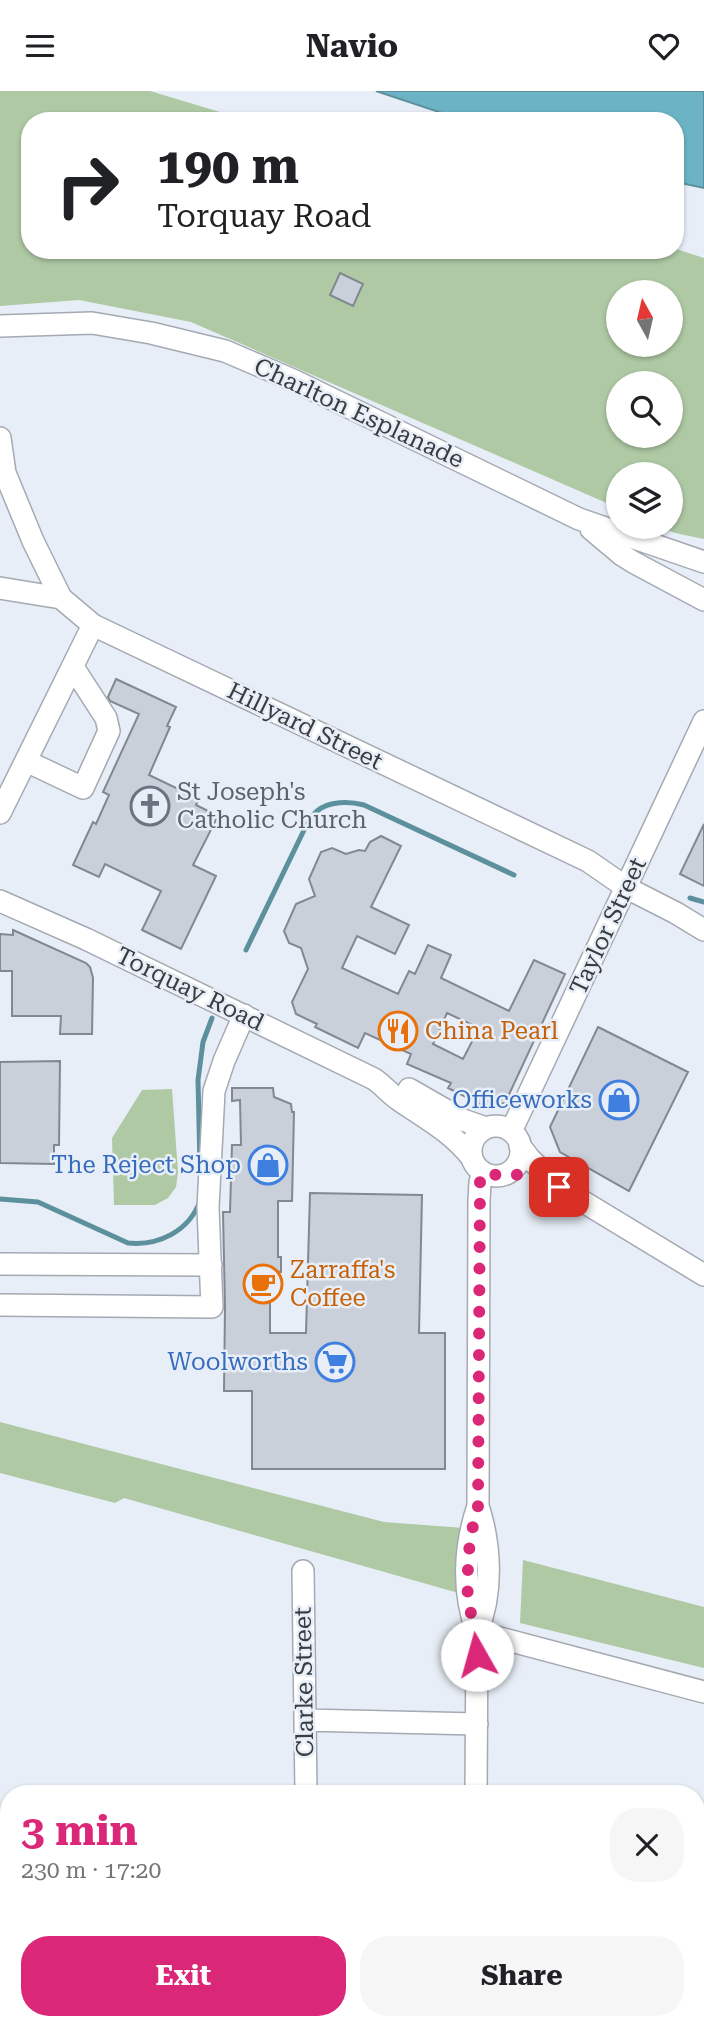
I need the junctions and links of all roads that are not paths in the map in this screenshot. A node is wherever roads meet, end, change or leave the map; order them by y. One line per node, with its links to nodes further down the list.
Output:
1 (0, 326): 3 (street, Charlton Esplanade)
2 (0, 438): 6 (street, Hillyard Street)
3 (579, 519): 4 (street, Charlton Esplanade); 7 (street)
4 (704, 562)
5 (0, 588): 6 (street)
6 (61, 598): 8 (street, Hillyard Street)
7 (704, 600)
8 (93, 625): 9 (street); 13 (street, Hillyard Street)
9 (73, 667): 11 (street); 11 (street)
10 (704, 721): 13 (street, Taylor Street)
11 (26, 761): 12 (street)
12 (0, 813)
13 (626, 888): 15 (street, Hillyard Street); 19 (street, Taylor Street)
14 (0, 901): 16 (street, Torquay Road)
15 (704, 930)
16 (244, 1015): 17 (street, Torquay Road); 24 (street)
17 (377, 1081): 18 (street, Torquay Road); 20 (street, Torquay Road)
18 (486, 1128): 19 (street); 20 (street)
19 (515, 1138): 21 (street); 22 (street)
20 (478, 1165): 21 (street); 28 (street)
21 (505, 1174): 22 (street)
22 (559, 1187): 25 (street)
23 (0, 1264): 24 (street)
24 (211, 1265): 26 (street)
25 (704, 1275)
26 (0, 1305)
27 (303, 1571): 30 (street, Clarke Street)
28 (477, 1632): 29 (street); 31 (street)
29 (704, 1692)
30 (305, 1720): 31 (street); 32 (street, Clarke Street)
31 (477, 1724): 33 (street)
32 (306, 1785)
33 (476, 1785)

